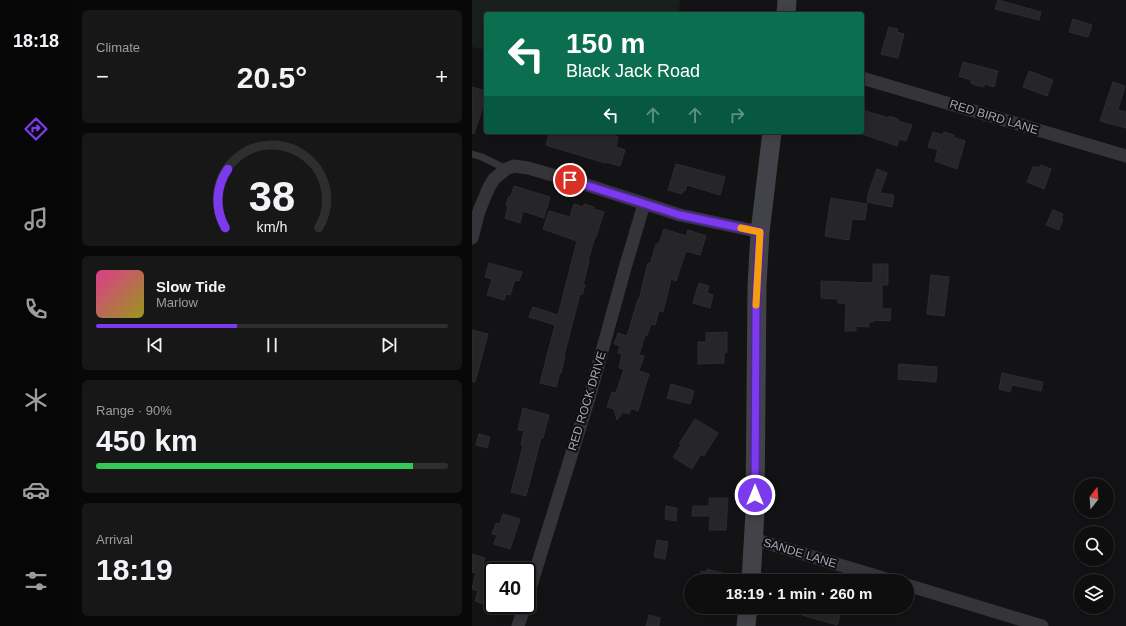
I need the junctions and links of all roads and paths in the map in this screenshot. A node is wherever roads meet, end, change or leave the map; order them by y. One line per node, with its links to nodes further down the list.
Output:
1 (787, 0): 2 (street)
2 (786, 12)
3 (864, 79): 6 (street, RED BIRD LANE)
4 (772, 134): 9 (street)
5 (472, 154): 7 (lane)
6 (1126, 156)
7 (506, 169): 8 (street); 10 (street)
8 (644, 204): 9 (street); 12 (street, RED ROCK DRIVE)
9 (760, 232): 11 (street)
10 (472, 238)
11 (754, 539): 13 (street); 14 (street, SANDE LANE)
12 (536, 569)
13 (752, 574)
14 (870, 574)
15 (914, 587): 20 (street)
16 (522, 614): 18 (street)
17 (747, 614): 19 (street)
18 (518, 626)
19 (746, 626)
20 (1042, 626)

